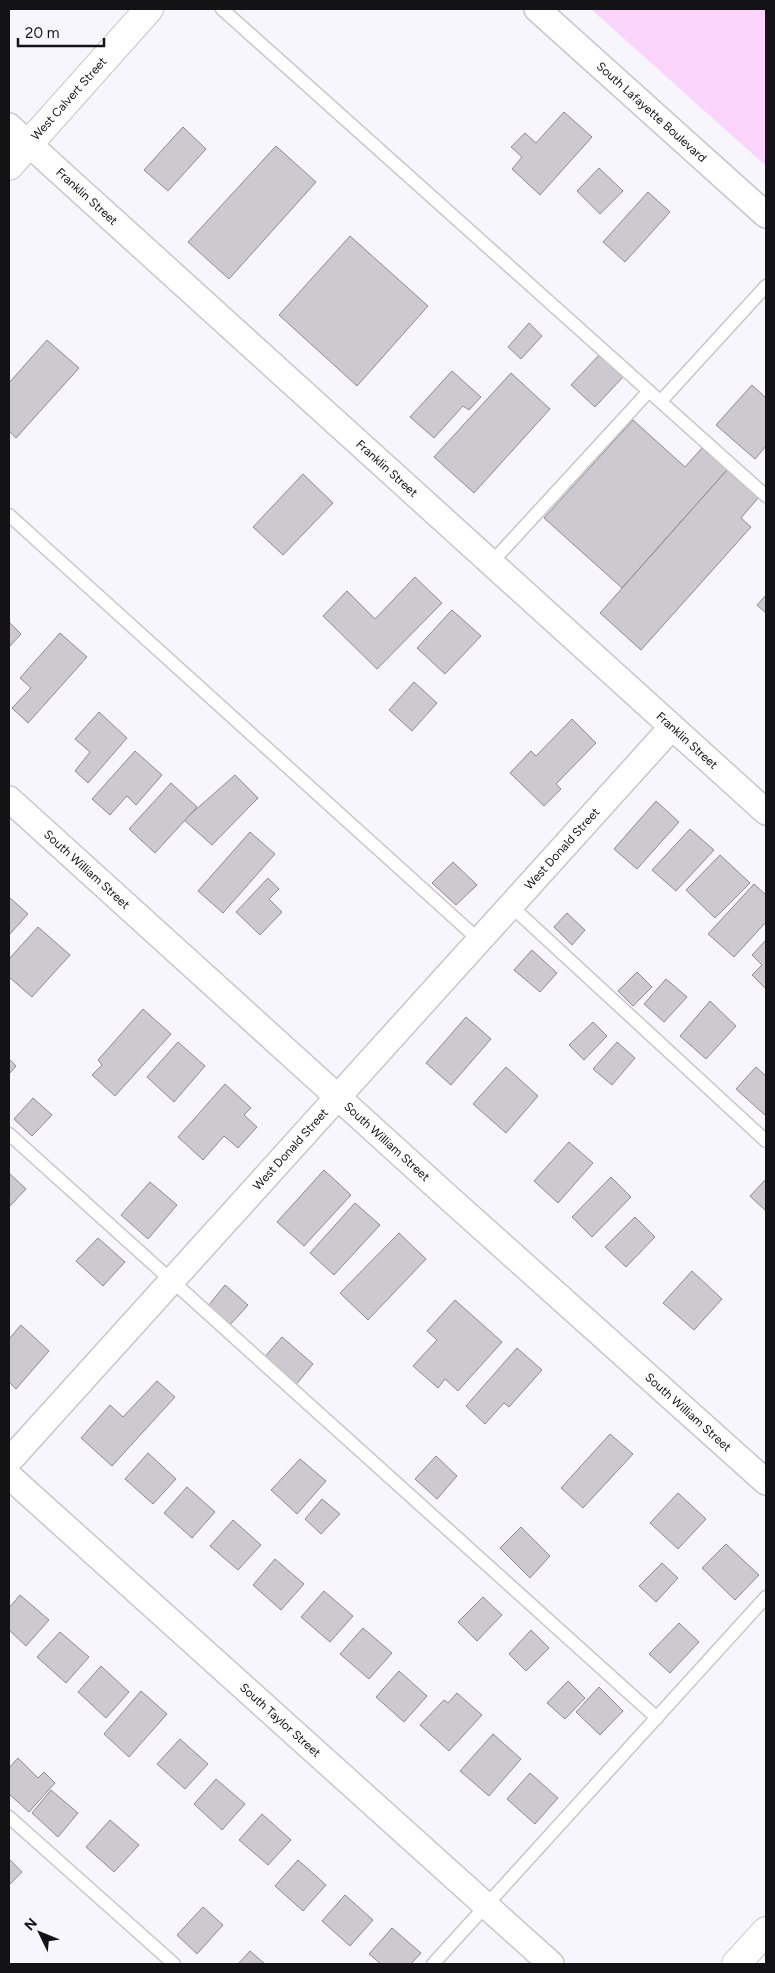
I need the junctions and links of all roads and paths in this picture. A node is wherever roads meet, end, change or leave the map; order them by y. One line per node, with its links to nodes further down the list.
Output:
1 (149, 9): 4 (street, West Calvert Street)
2 (222, 9): 8 (lane)
3 (537, 9): 6 (street, South Lafayette Boulevard)
4 (19, 135): 5 (street, West Calvert Street); 12 (street, Franklin Street)
5 (9, 166)
6 (766, 215)
7 (766, 286): 9 (lane)
8 (649, 390): 9 (lane); 12 (lane)
9 (661, 401): 10 (lane)
10 (766, 496)
11 (9, 514): 17 (lane)
12 (492, 562): 13 (street, Franklin Street)
13 (672, 727): 15 (street, Franklin Street); 16 (street, West Donald Street)
14 (9, 799): 18 (street, South William Street)
15 (766, 812)
16 (510, 906): 17 (street, West Donald Street); 20 (lane)
17 (479, 940): 18 (street, West Donald Street)
18 (338, 1097): 21 (street, West Donald Street); 24 (street, South William Street)
19 (9, 1134): 21 (lane)
20 (766, 1141)
21 (171, 1281): 22 (street, West Donald Street); 26 (lane)
22 (9, 1461)
23 (9, 1476): 28 (street, South Taylor Street)
24 (766, 1482)
25 (766, 1597): 26 (lane)
26 (657, 1718): 28 (lane)
27 (9, 1816): 30 (lane)
28 (486, 1906): 31 (lane); 32 (street, South Taylor Street)
29 (766, 1931): 33 (street)
30 (174, 1964)
31 (433, 1964)
32 (551, 1964)
33 (738, 1964)

